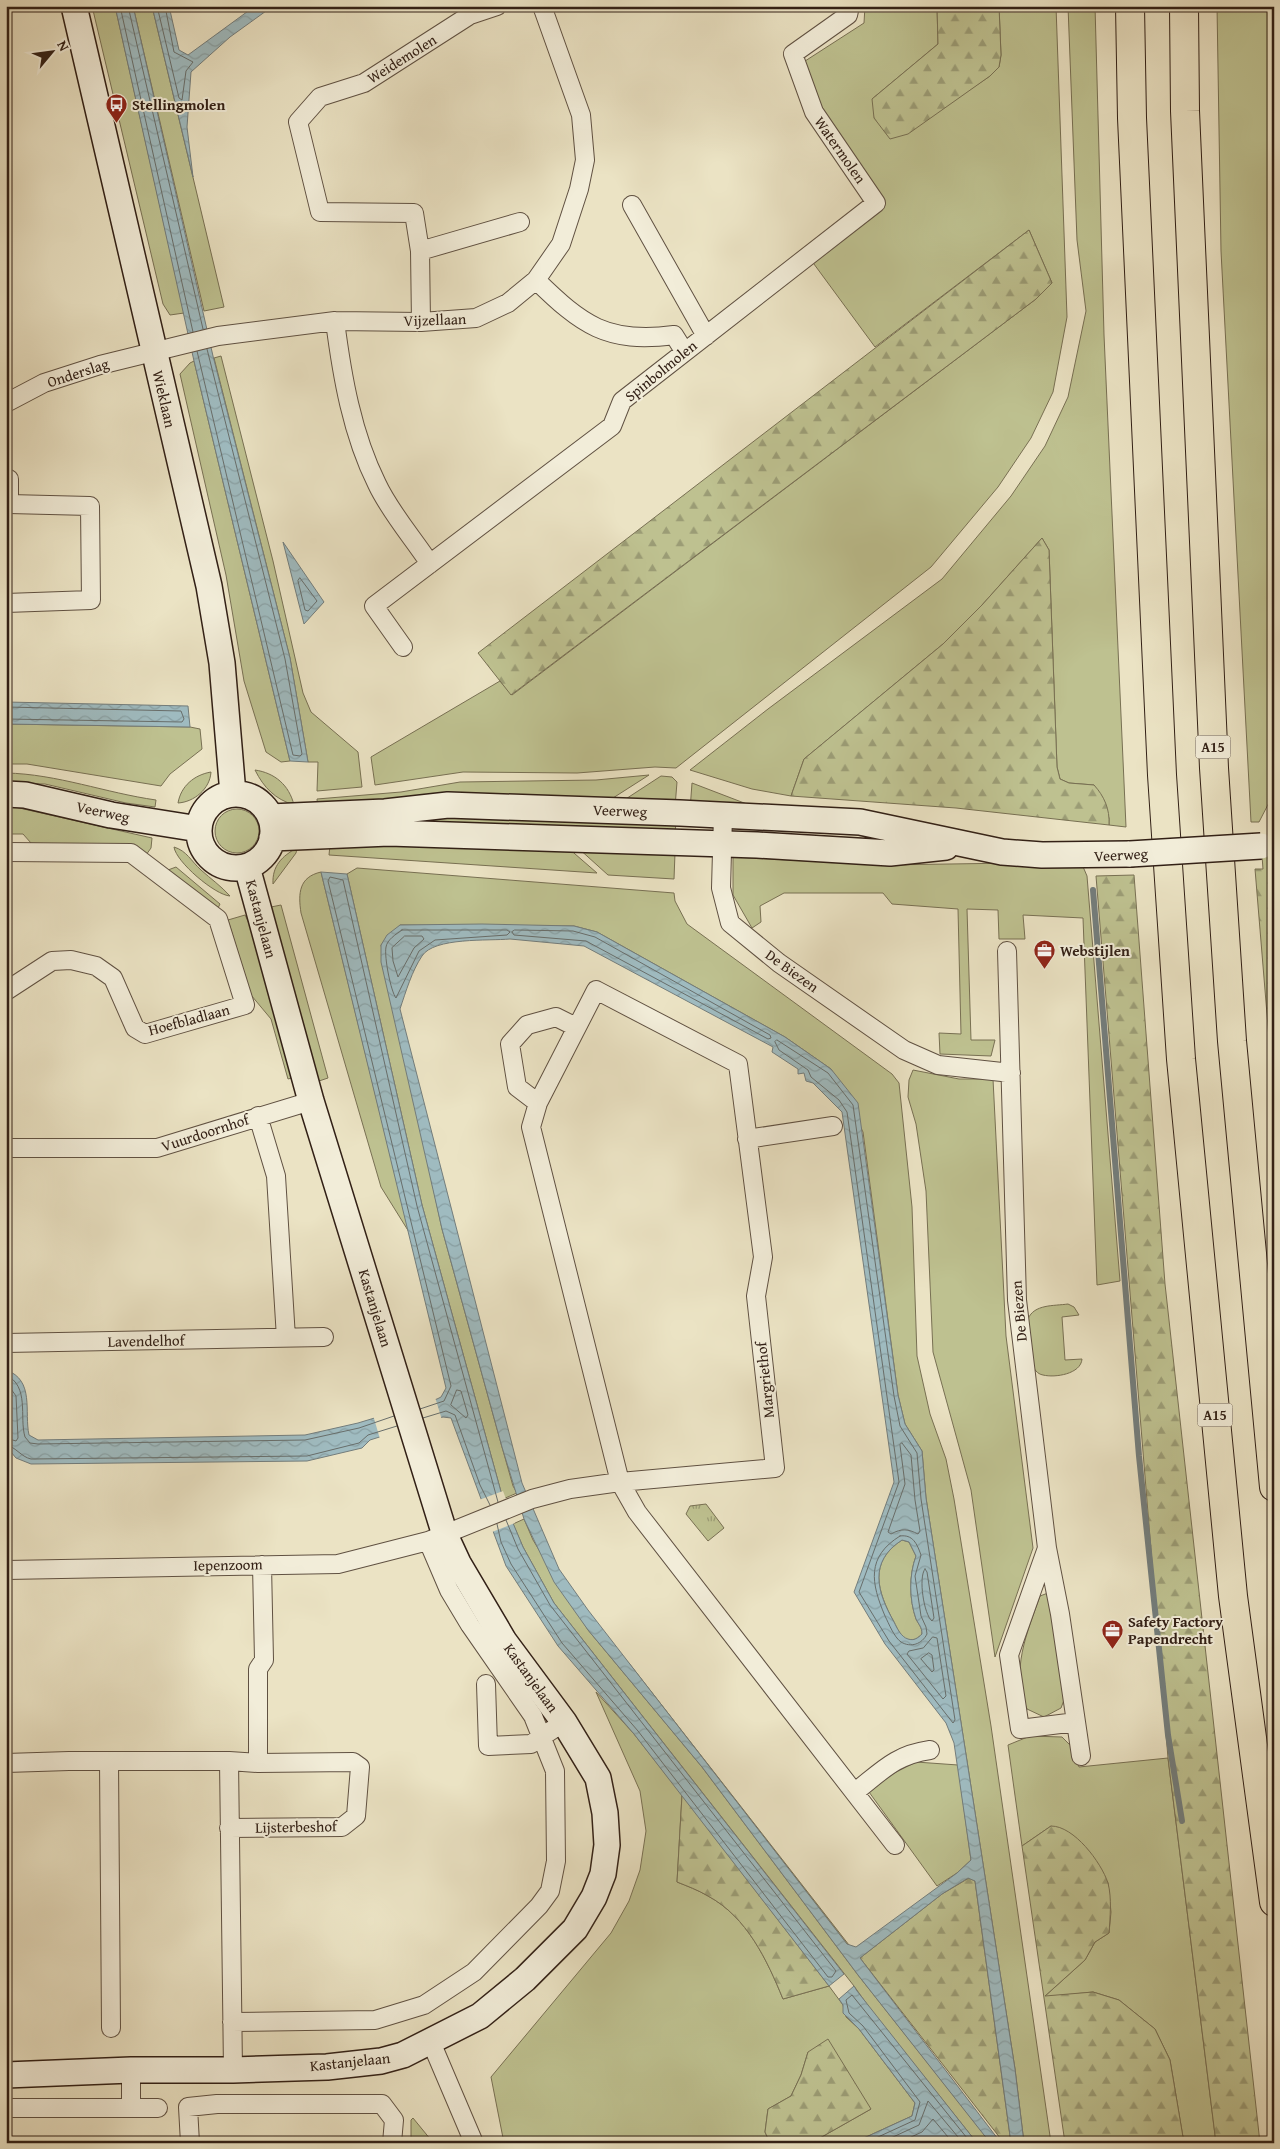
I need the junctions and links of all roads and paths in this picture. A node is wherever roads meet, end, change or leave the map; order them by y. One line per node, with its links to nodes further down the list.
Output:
1 (74, 6): 16 (street, Wieklaan)
2 (497, 6): 10 (street, Weidemolen)
3 (542, 6): 11 (street, Vijzellaan)
4 (850, 6): 7 (street, Watermolen)
5 (1130, 6): 64 (highway, A15)
6 (1184, 6): 46 (highway, A15)
7 (876, 203): 14 (street, Spinbolmolen)
8 (632, 205): 14 (street)
9 (520, 222): 10 (street)
10 (420, 251): 13 (street, Weidemolen)
11 (536, 280): 13 (street, Vijzellaan); 15 (street)
12 (335, 321): 13 (street, Vijzellaan); 16 (street, Vijzellaan); 19 (street)
13 (421, 322)
14 (706, 336): 15 (street, Spinbolmolen)
15 (684, 351): 19 (street, Spinbolmolen)
16 (153, 352): 17 (street, Onderslag); 23 (street, Wieklaan)
17 (6, 403)
18 (9, 479): 20 (street)
19 (430, 564): 21 (street, Spinbolmolen)
20 (6, 603)
21 (403, 647)
22 (6, 794): 26 (street, Veerweg)
23 (233, 794): 25 (street); 26 (street)
24 (723, 815): 25 (street, Veerweg); 27 (street, De Biezen); 28 (street, Veerweg)
25 (271, 827): 27 (street, Veerweg); 31 (street)
26 (199, 829): 31 (street)
27 (722, 845): 28 (street, Veerweg); 35 (street, De Biezen)
28 (969, 845): 29 (street, Veerweg, bridge)
29 (1268, 846)
30 (6, 852): 33 (street, Hoefbladlaan)
31 (246, 867): 36 (street, Kastanjelaan)
32 (1006, 951): 35 (street, De Biezen)
33 (6, 991)
34 (576, 1028): 37 (street, Margriethof); 37 (street); 40 (street, Margriethof)
35 (1011, 1073): 48 (street, De Biezen)
36 (312, 1101): 38 (street, Vuurdoornhof); 47 (street, Kastanjelaan)
37 (538, 1103): 45 (street, Margriethof)
38 (258, 1116): 41 (street, Vuurdoornhof); 43 (street)
39 (833, 1126): 40 (street)
40 (747, 1139): 45 (street, Margriethof)
41 (6, 1148)
42 (324, 1337): 43 (street, Lavendelhof)
43 (286, 1338): 44 (street, Lavendelhof)
44 (6, 1343)
45 (620, 1482): 47 (street, Margriethof); 61 (street, Margriethof)
46 (1274, 1487)
47 (436, 1538): 49 (street, Iepenzoom); 52 (street, Kastanjelaan); 54 (street, Kastanjelaan)
48 (1047, 1548): 53 (street, De Biezen); 53 (street, De Biezen)
49 (262, 1565): 50 (street, Iepenzoom); 60 (street)
50 (6, 1570)
51 (486, 1684): 54 (street, Kastanjelaan)
52 (564, 1722): 54 (street, Kastanjelaan); 67 (street, Kastanjelaan)
53 (1076, 1722): 56 (street)
54 (541, 1738): 65 (street, Kastanjelaan)
55 (930, 1750): 61 (street)
56 (1080, 1756)
57 (109, 1761): 58 (street, Lijsterbeshof); 59 (street, Lijsterbeshof); 66 (street)
58 (229, 1761): 60 (street, Lijsterbeshof); 62 (street)
59 (6, 1763)
60 (258, 1763): 62 (street, Lijsterbeshof)
61 (855, 1792): 63 (street, Margriethof)
62 (229, 1828): 65 (street)
63 (895, 1845)
64 (1274, 1902)
65 (232, 2022): 69 (street)
66 (111, 2028)
67 (431, 2042): 69 (street, Kastanjelaan); 76 (street)
68 (130, 2070): 69 (street, Kastanjelaan); 70 (street, Kastanjelaan); 72 (street)
69 (233, 2070)
70 (6, 2076)
71 (6, 2108): 72 (street)
72 (132, 2108): 73 (street)
73 (158, 2108)
74 (190, 2143): 75 (street)
75 (392, 2143)
76 (474, 2143)

